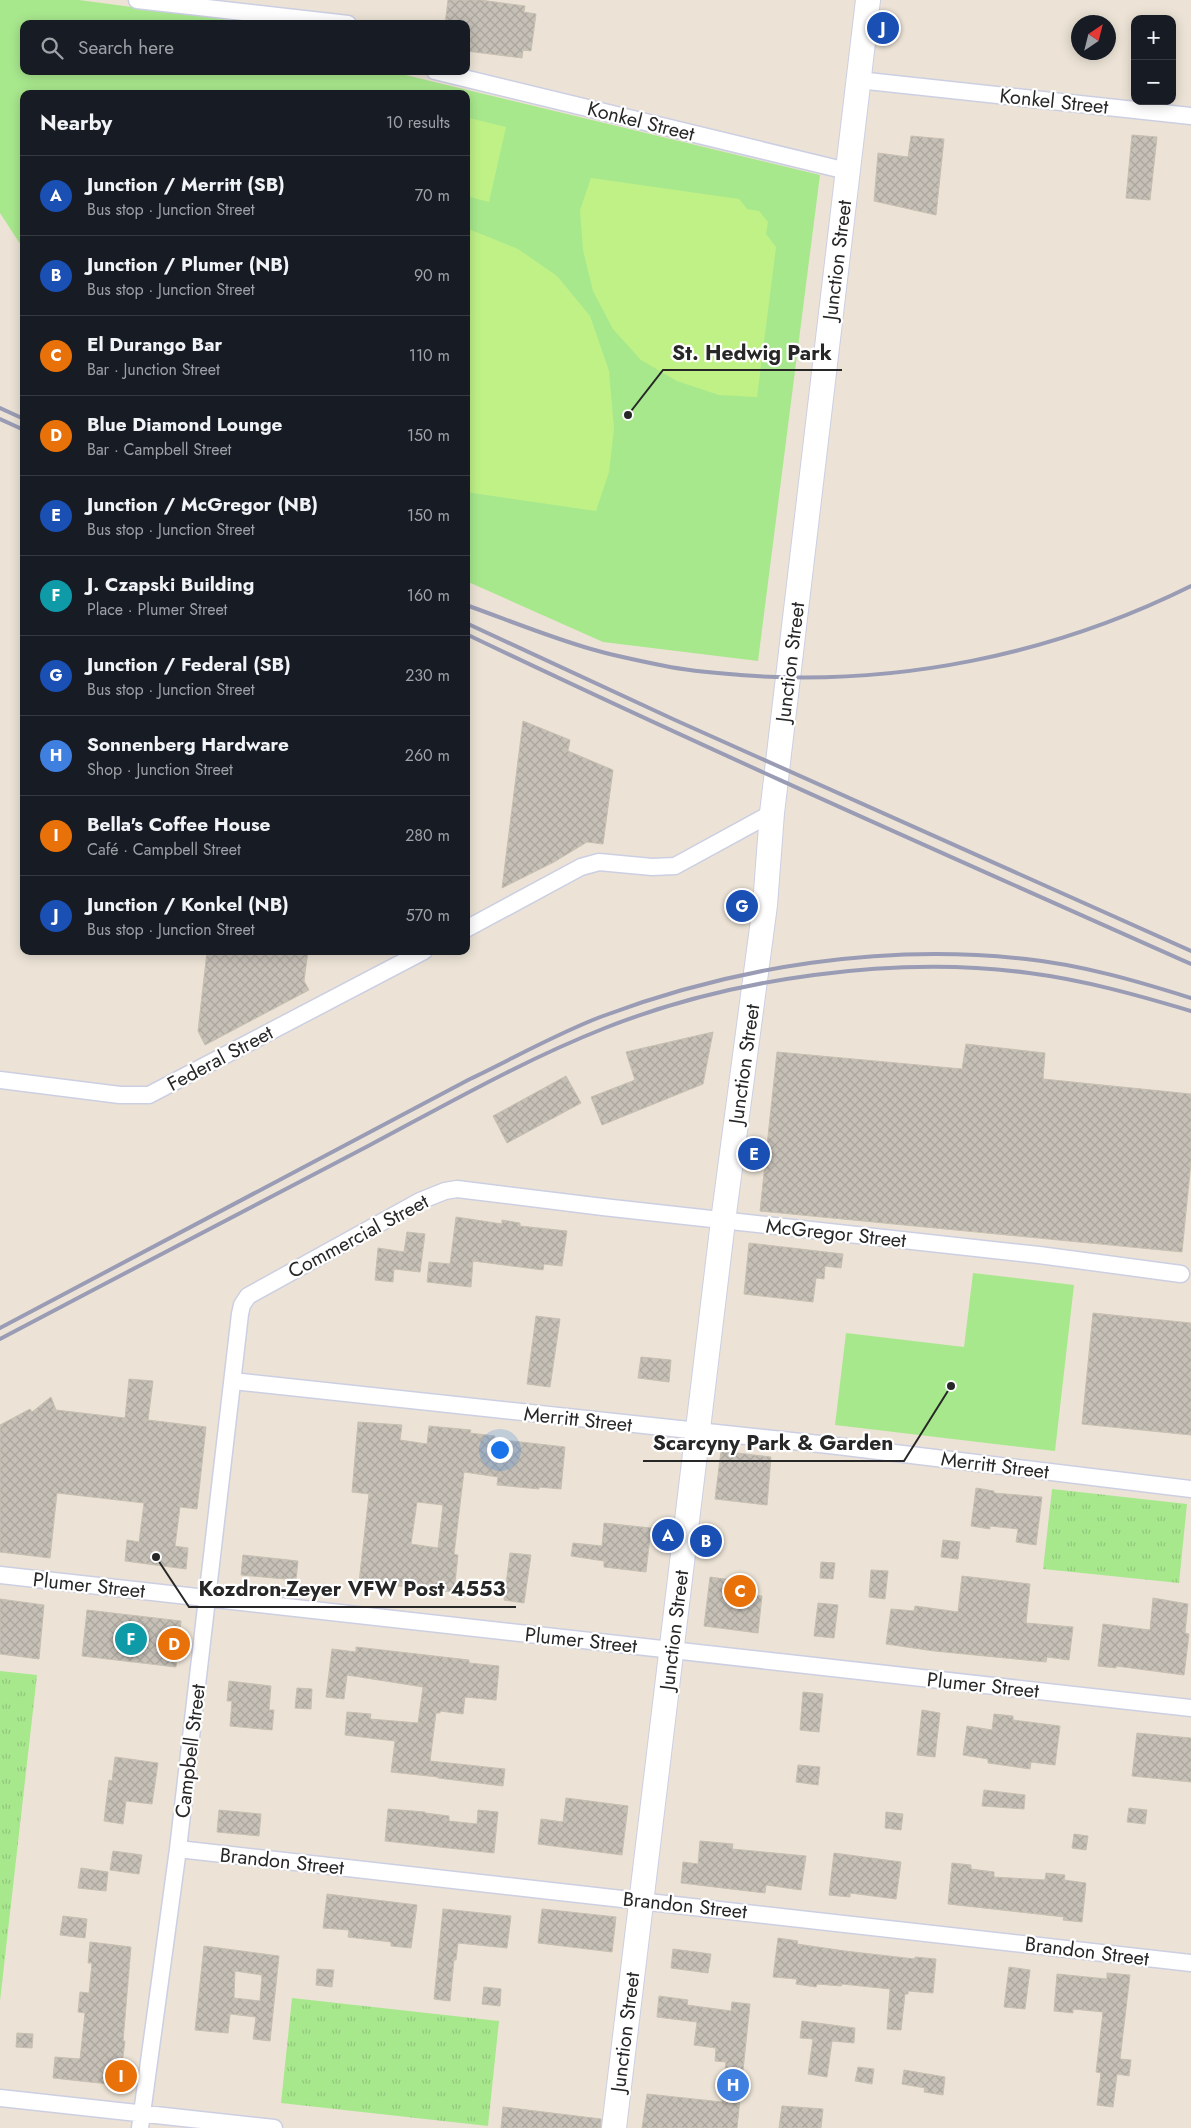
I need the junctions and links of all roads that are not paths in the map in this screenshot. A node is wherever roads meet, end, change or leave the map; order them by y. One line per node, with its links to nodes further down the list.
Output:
1 (138, 0): 3 (street)
2 (868, 0): 5 (street, Junction Street)
3 (313, 20)
4 (451, 75): 7 (street, Konkel Street)
5 (858, 80): 6 (street, Konkel Street); 7 (street, Junction Street)
6 (1191, 116)
7 (847, 171): 8 (street, Junction Street)
8 (772, 813): 9 (street); 13 (street, Junction Street)
9 (470, 927)
10 (416, 955): 11 (street, Federal Street)
11 (0, 1080)
12 (492, 1192): 13 (street, McGregor Street); 15 (street, Commercial Street)
13 (723, 1221): 14 (street, McGregor Street); 17 (street, Junction Street)
14 (1181, 1274)
15 (240, 1314): 16 (street, Campbell Street)
16 (233, 1381): 17 (street, Merritt Street); 20 (street, Campbell Street)
17 (698, 1432): 18 (street, Merritt Street); 21 (street, Junction Street)
18 (1191, 1489)
19 (0, 1575): 20 (street, Plumer Street)
20 (208, 1598): 21 (street, Plumer Street); 23 (street, Campbell Street)
21 (671, 1650): 22 (street, Plumer Street); 24 (street, Junction Street)
22 (1191, 1708)
23 (178, 1850): 24 (street, Brandon Street); 27 (street, Campbell Street)
24 (641, 1900): 25 (street, Brandon Street); 29 (street, Junction Street)
25 (1191, 1962)
26 (0, 2098): 27 (street)
27 (142, 2121): 28 (street)
28 (274, 2128)
29 (614, 2128)

